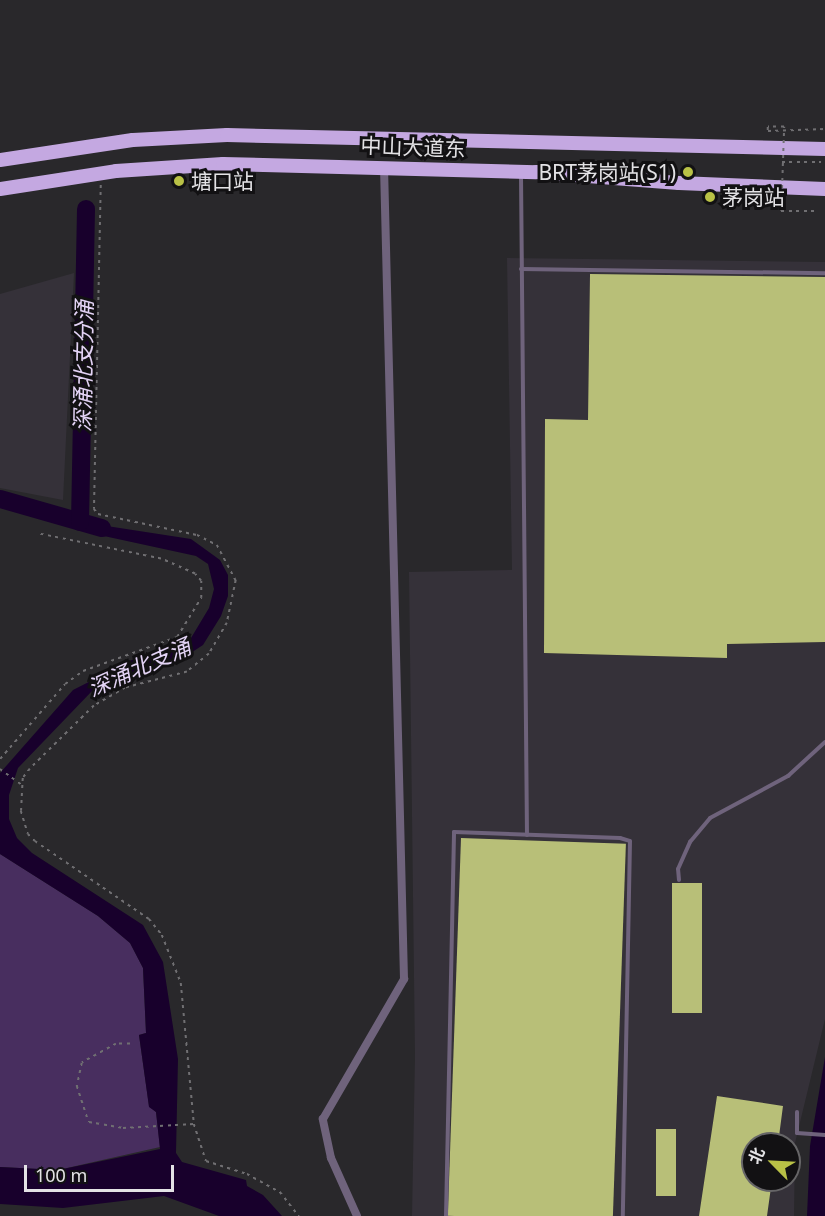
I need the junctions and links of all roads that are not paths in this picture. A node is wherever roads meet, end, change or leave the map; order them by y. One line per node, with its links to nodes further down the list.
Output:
1 (824, 155): 2 (highway, 中山大道东)
2 (0, 160)
3 (384, 167): 4 (highway, 中山大道东); 5 (highway, 中山大道东); 14 (street)
4 (521, 172): 6 (highway, 中山大道东); 7 (lane)
5 (0, 189)
6 (825, 189)
7 (521, 269): 8 (lane); 10 (lane)
8 (825, 273)
9 (825, 742): 11 (lane)
10 (527, 835): 15 (lane); 16 (lane)
11 (679, 880)
12 (797, 1112): 13 (lane)
13 (825, 1135)
14 (357, 1216)
15 (446, 1216)
16 (623, 1216)

